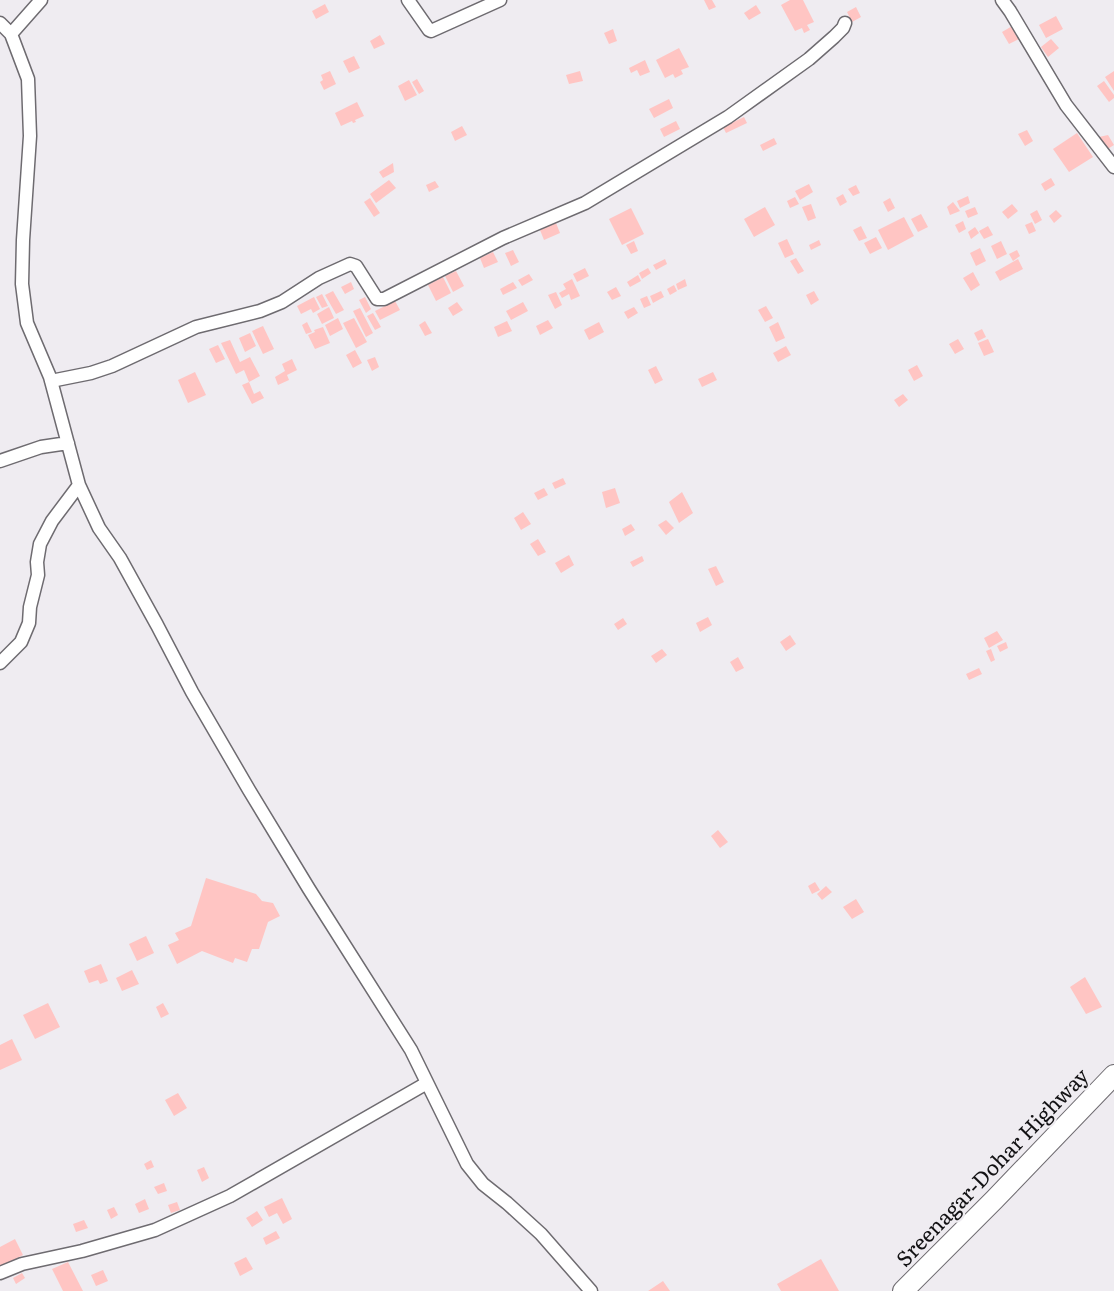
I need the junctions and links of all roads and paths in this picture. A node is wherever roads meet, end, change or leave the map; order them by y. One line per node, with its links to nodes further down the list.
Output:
1 (41, 0): 7 (street)
2 (408, 0): 3 (street)
3 (500, 0)
4 (1002, 0): 8 (street)
5 (0, 23): 7 (street)
6 (845, 23): 9 (street)
7 (11, 34): 9 (street)
8 (1114, 167)
9 (51, 381): 10 (street)
10 (68, 443): 11 (street); 12 (street)
11 (0, 461)
12 (80, 484): 13 (street); 15 (street)
13 (0, 663)
14 (1114, 1075): 18 (main road, Sreenagar-Dohar Highway)
15 (427, 1083): 16 (street); 17 (street)
16 (0, 1274)
17 (591, 1291)
18 (903, 1291)

